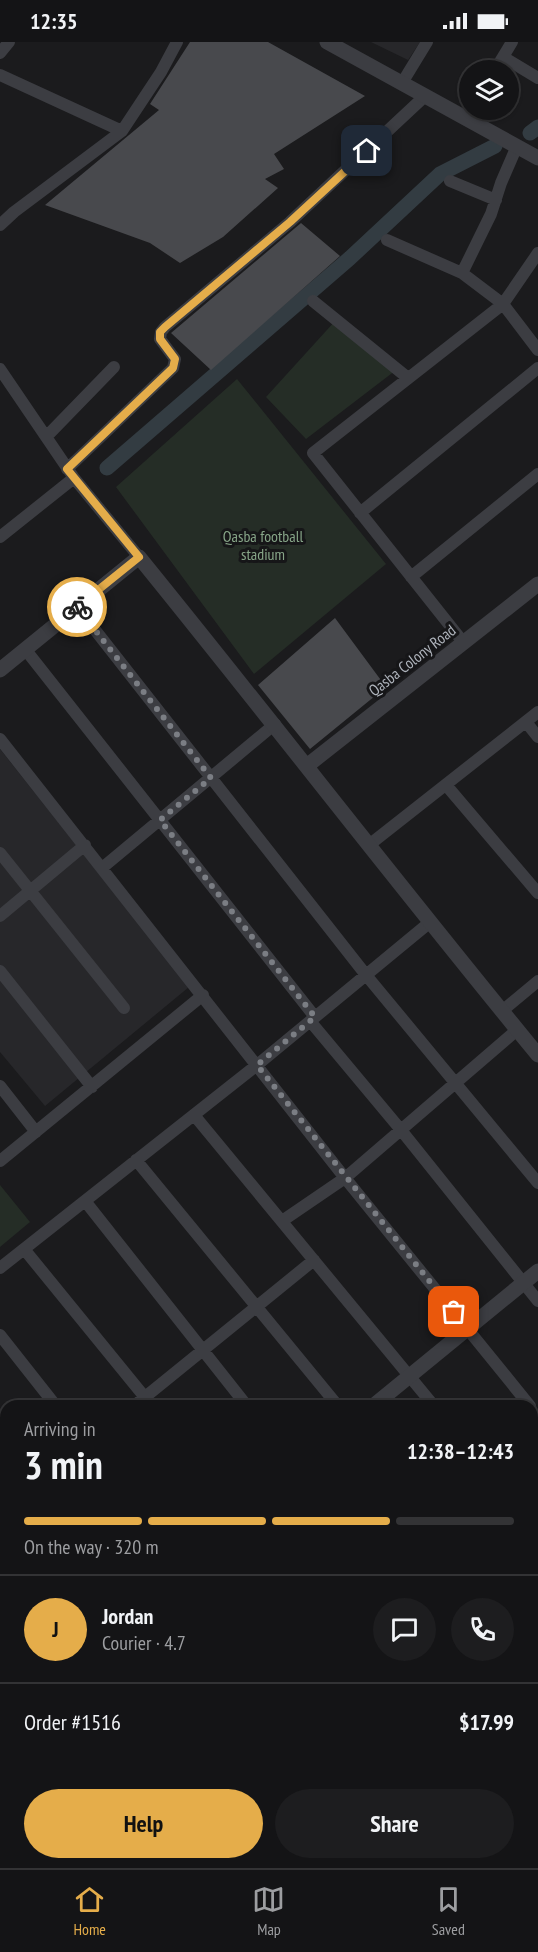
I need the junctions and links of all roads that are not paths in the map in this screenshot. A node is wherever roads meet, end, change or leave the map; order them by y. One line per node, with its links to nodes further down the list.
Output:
1 (9, 42): 6 (street)
2 (177, 42): 15 (street)
3 (327, 42): 11 (street)
4 (427, 42): 11 (street)
5 (512, 42): 7 (street)
6 (0, 53)
7 (503, 57): 8 (street); 10 (street)
8 (501, 60)
9 (0, 75): 15 (street)
10 (538, 78)
11 (402, 83): 12 (street)
12 (425, 96): 13 (street); 32 (street)
13 (459, 110)
14 (479, 120): 16 (street)
15 (122, 131): 20 (street)
16 (517, 146): 17 (street); 19 (street)
17 (538, 158)
18 (450, 181): 19 (street)
19 (496, 200): 23 (street)
20 (0, 225)
21 (387, 240): 23 (street)
22 (538, 253): 25 (street)
23 (462, 273): 25 (street)
24 (313, 302): 30 (street)
25 (502, 304): 26 (street); 30 (street)
26 (538, 350)
27 (114, 367): 31 (street)
28 (538, 368): 34 (street)
29 (0, 369): 31 (street)
30 (408, 378): 34 (street)
31 (46, 436): 32 (street)
32 (70, 473): 35 (street); 36 (street)
33 (538, 474): 37 (street)
34 (360, 513): 37 (street)
35 (0, 537)
36 (139, 557): 39 (street); 45 (street)
37 (411, 577): 40 (street)
38 (538, 584): 40 (street, Qasba Colony Road)
39 (77, 607): 41 (street); 49 (street)
40 (463, 642): 48 (street, Qasba Colony Road)
41 (25, 649): 42 (street); 51 (street)
42 (0, 670)
43 (538, 712): 44 (street)
44 (526, 722): 46 (street); 50 (street)
45 (275, 724): 48 (street); 49 (street)
46 (538, 737)
47 (0, 739): 53 (street)
48 (308, 765): 52 (street)
49 (211, 778): 51 (street); 61 (street)
50 (446, 785): 52 (street); 57 (street)
51 (160, 820): 55 (street); 66 (street)
52 (369, 845): 59 (street)
53 (85, 846): 55 (street); 56 (street)
54 (0, 853): 56 (street)
55 (102, 868): 63 (street)
56 (30, 891): 58 (street); 64 (street)
57 (538, 893)
58 (0, 916)
59 (429, 922): 61 (street); 65 (street)
60 (0, 971): 72 (street)
61 (366, 975): 66 (street); 70 (street)
62 (538, 981): 65 (street)
63 (203, 995): 69 (street); 72 (street)
64 (124, 1008)
65 (501, 1011): 67 (street)
66 (312, 1019): 69 (street); 74 (street)
67 (518, 1030): 68 (street); 70 (street)
68 (538, 1055)
69 (257, 1065): 73 (street); 78 (street)
70 (456, 1083): 74 (street); 79 (street)
71 (0, 1086): 75 (street)
72 (92, 1087): 75 (street)
73 (194, 1115): 76 (street); 81 (street)
74 (401, 1130): 78 (street); 86 (street)
75 (36, 1132): 77 (street)
76 (136, 1160): 80 (street); 88 (street)
77 (0, 1161)
78 (345, 1178): 81 (street); 89 (street)
79 (538, 1183)
80 (85, 1201): 82 (street); 91 (street)
81 (282, 1221): 83 (street)
82 (24, 1249): 84 (street); 94 (street)
83 (314, 1260): 88 (street); 92 (street)
84 (0, 1268)
85 (538, 1270): 86 (street)
86 (523, 1283): 87 (street); 89 (street)
87 (538, 1301)
88 (255, 1305): 91 (street); 97 (street)
89 (467, 1329): 92 (street); 100 (street)
90 (0, 1335): 93 (street)
91 (203, 1349): 95 (street); 96 (street)
92 (410, 1376): 98 (street); 99 (street)
93 (51, 1400)
94 (148, 1400)
95 (150, 1400)
96 (242, 1400)
97 (333, 1400)
98 (380, 1400)
99 (429, 1400)
100 (525, 1400)

